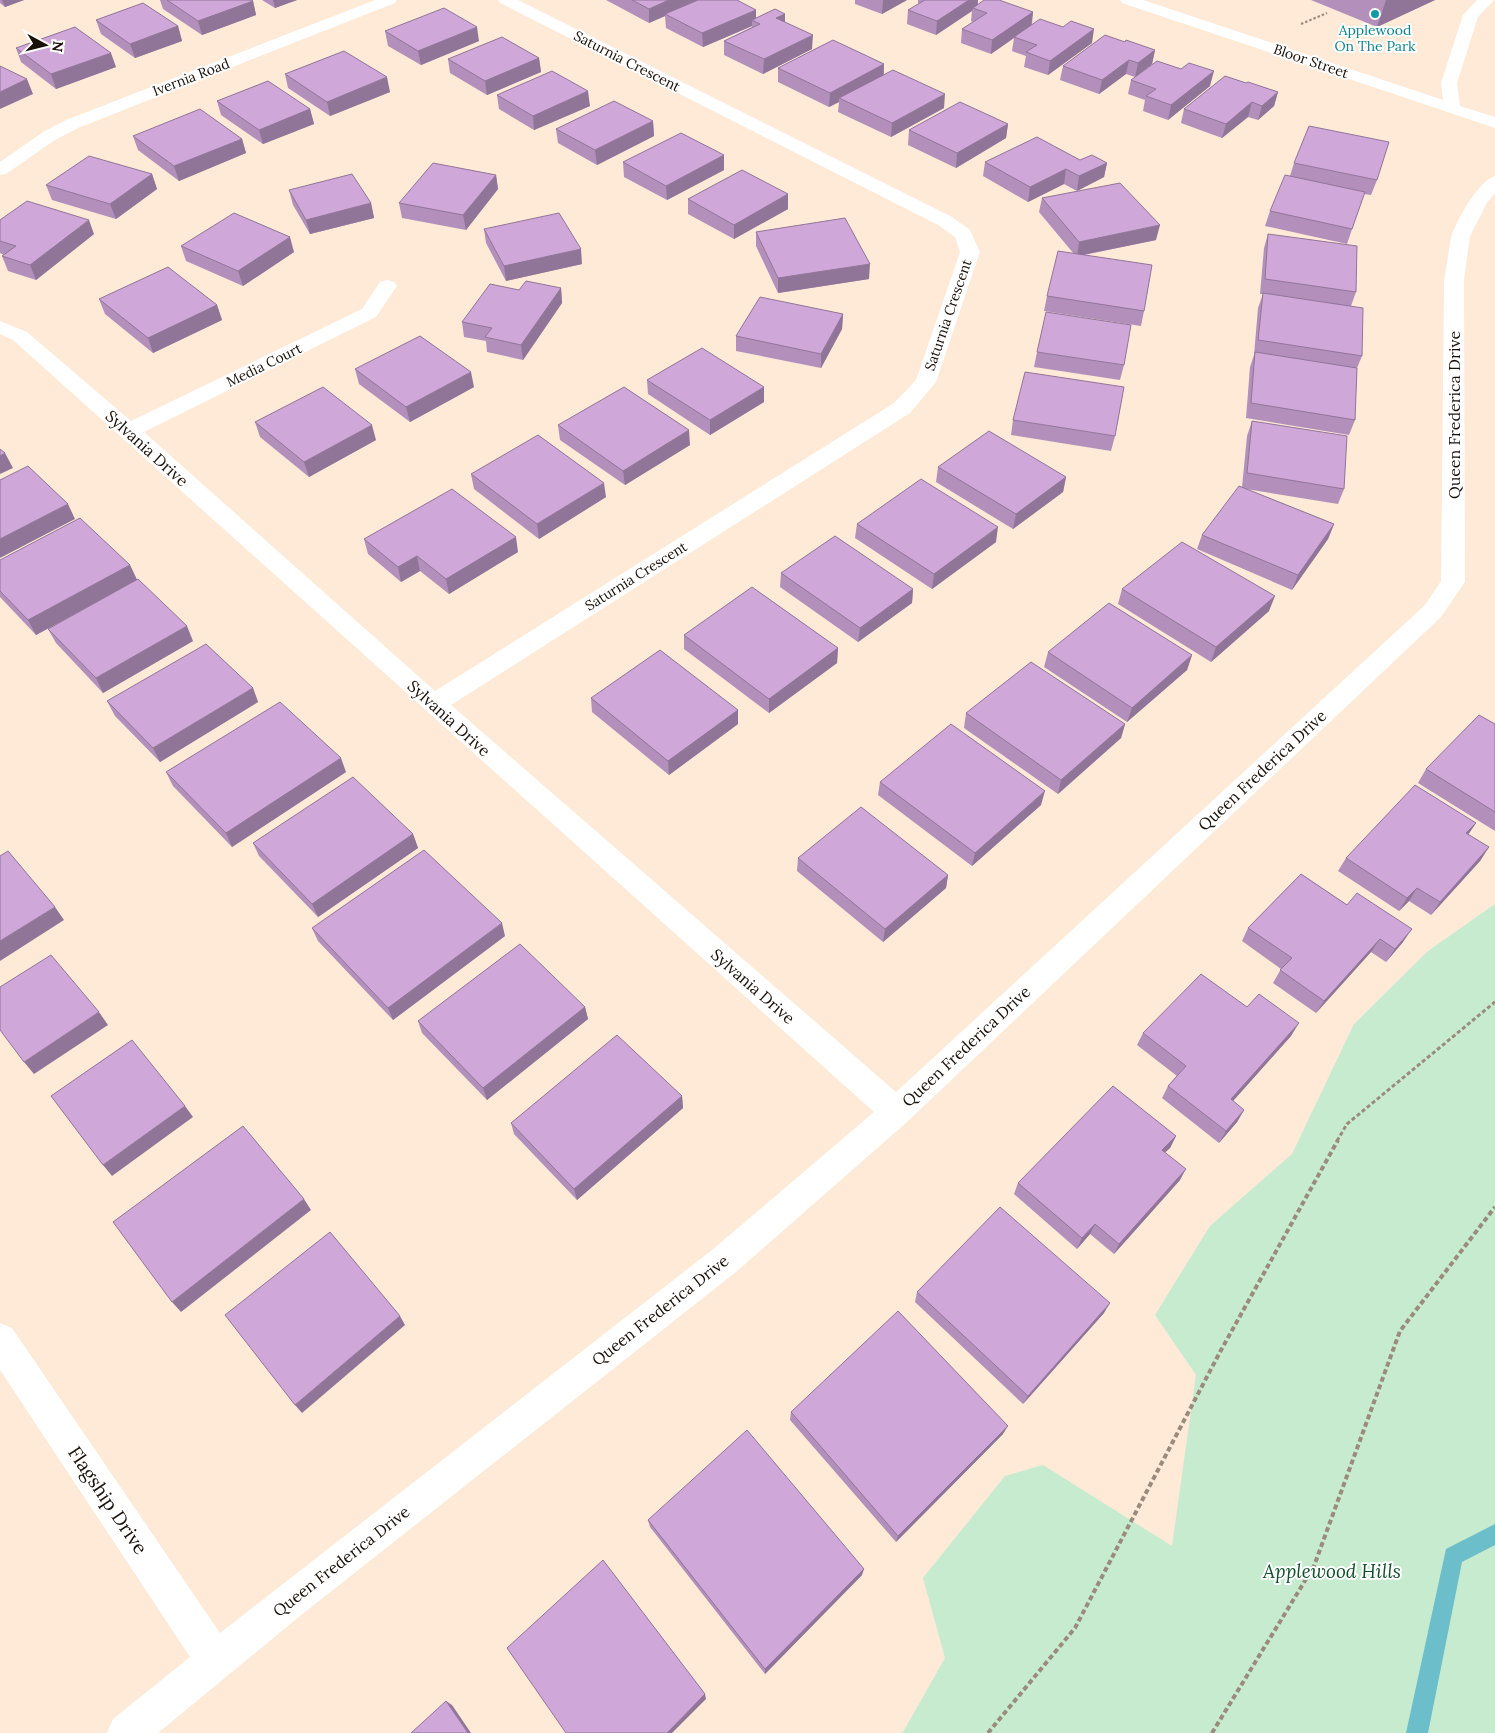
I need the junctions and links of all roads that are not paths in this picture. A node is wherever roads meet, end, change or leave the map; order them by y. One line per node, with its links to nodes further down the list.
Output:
1 (389, 0): 7 (street, Ivernia Road)
2 (506, 0): 12 (street, Saturnia Crescent)
3 (1131, 0): 5 (street, Bloor Street)
4 (1486, 0): 5 (street)
5 (1452, 108): 6 (street, Bloor Street)
6 (1495, 123)
7 (0, 170)
8 (1495, 181): 13 (street, Queen Frederica Drive)
9 (387, 286): 11 (street, Media Court)
10 (0, 327): 11 (street, Sylvania Drive)
11 (129, 431): 12 (street, Sylvania Drive)
12 (433, 704): 13 (street, Sylvania Drive)
13 (896, 1112): 15 (street, Queen Frederica Drive)
14 (0, 1340): 15 (street, Flagship Drive)
15 (215, 1660): 16 (street, Queen Frederica Drive)
16 (127, 1733)

